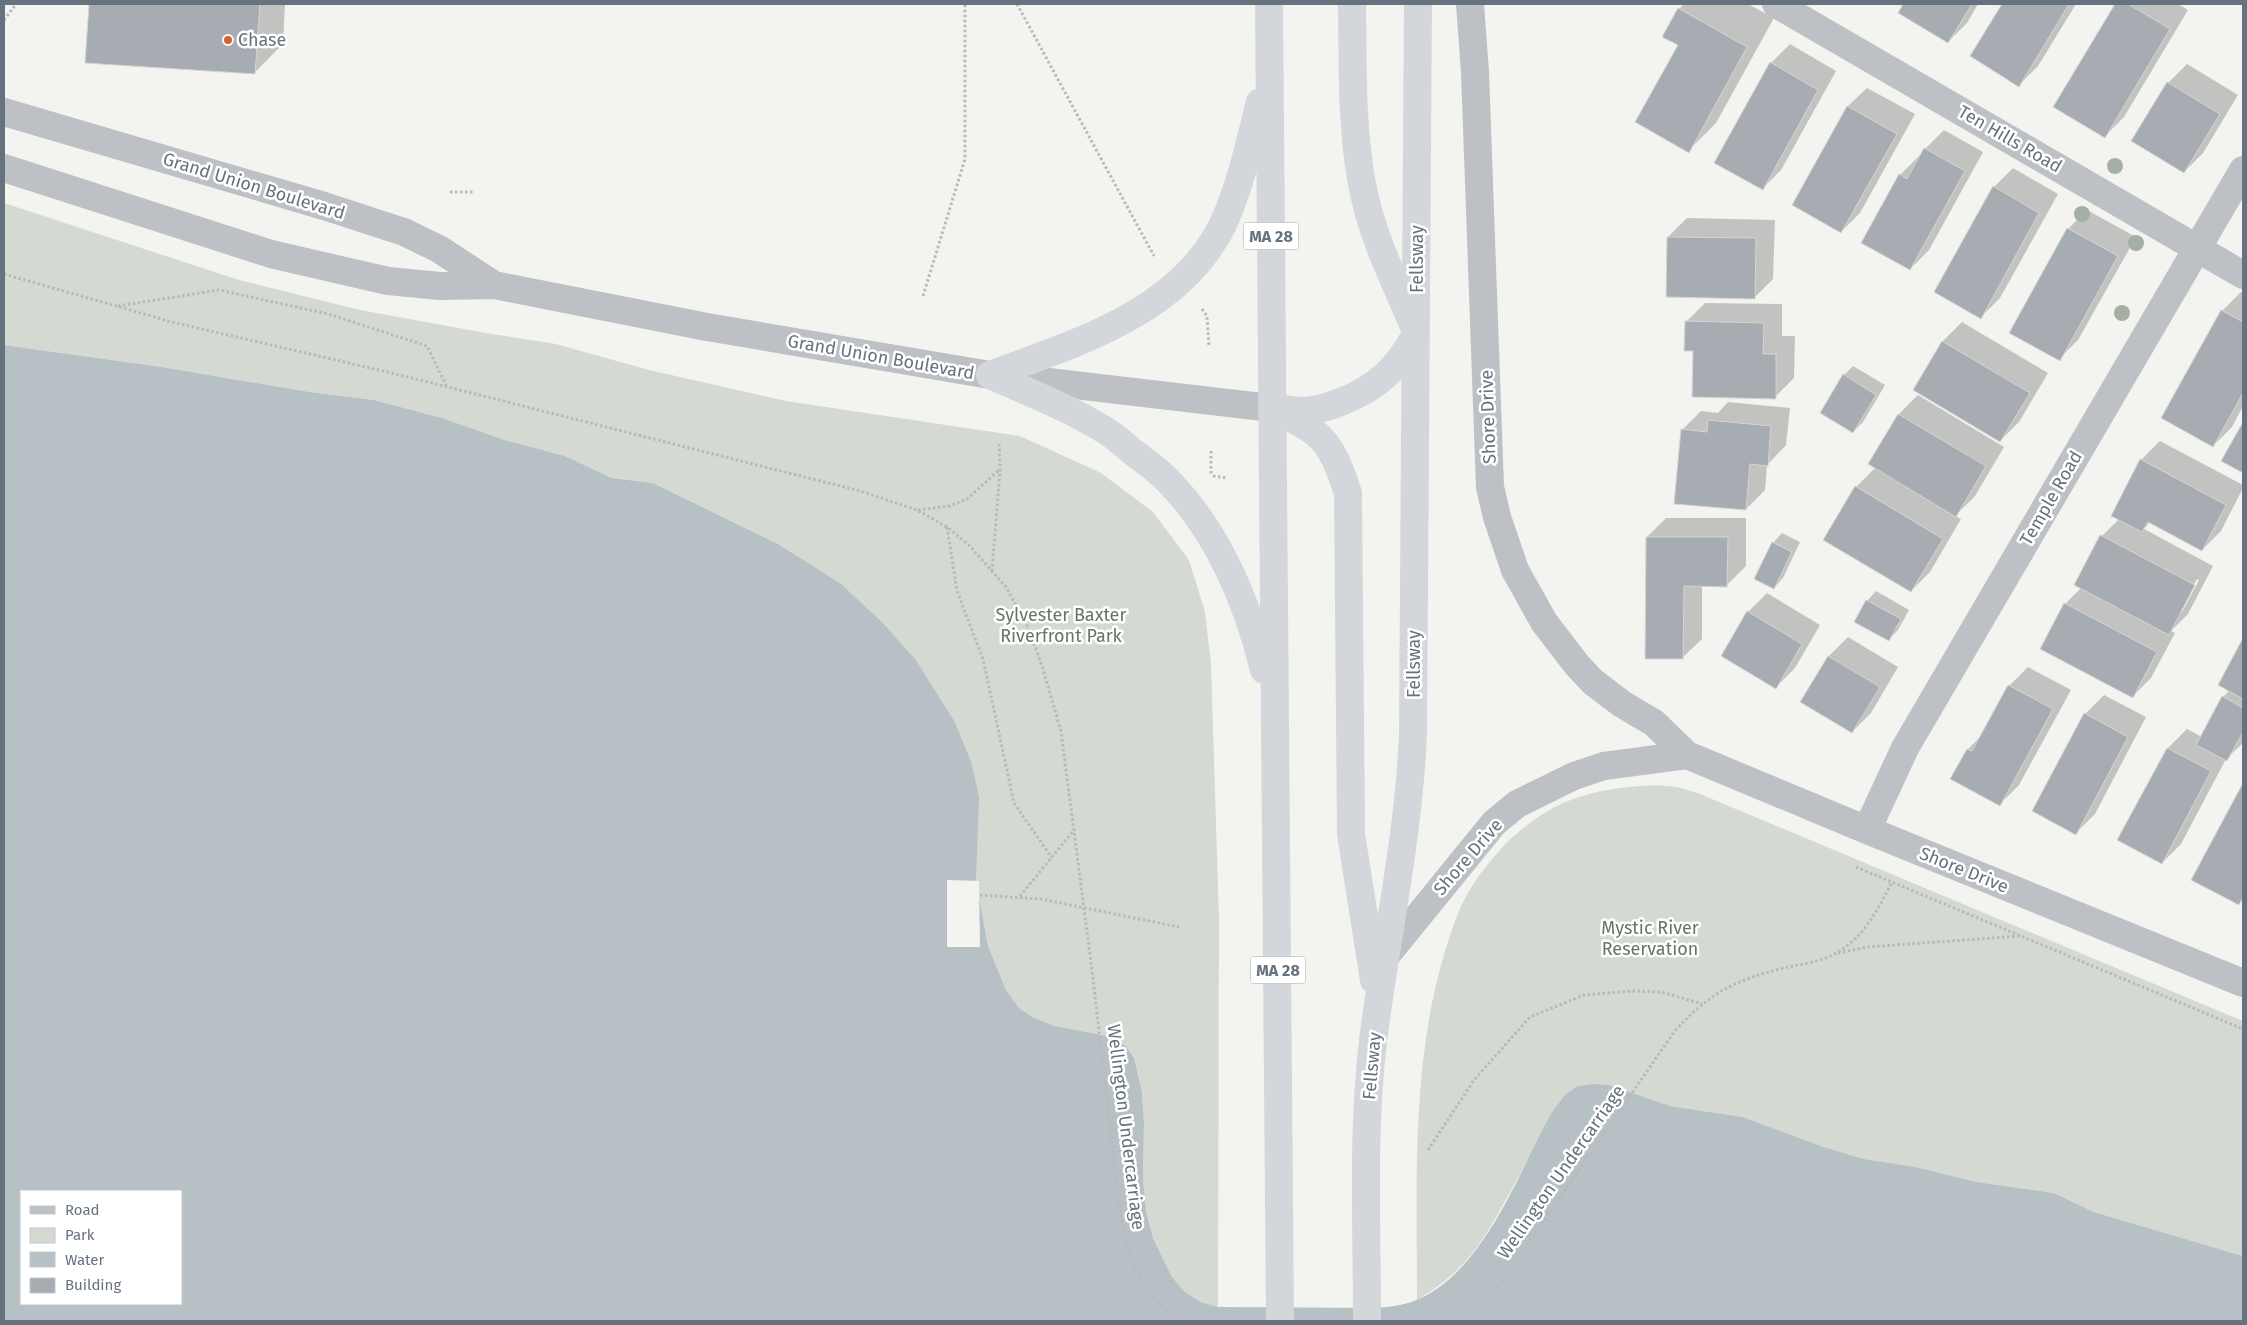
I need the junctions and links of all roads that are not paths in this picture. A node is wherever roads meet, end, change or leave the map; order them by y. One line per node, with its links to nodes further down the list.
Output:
1 (1269, 4): 6 (highway, MA 28)
2 (1352, 4): 13 (highway)
3 (1418, 4): 13 (highway, Fellsway)
4 (1470, 4): 17 (street, Shore Drive)
5 (1776, 4): 10 (street, Ten Hills Road)
6 (1269, 64): 14 (highway); 15 (highway, MA 28)
7 (4, 112): 12 (street, Grand Union Boulevard)
8 (4, 168): 12 (street, Grand Union Boulevard)
9 (2243, 170): 10 (street, Temple Road)
10 (2197, 248): 11 (street, Ten Hills Road); 18 (street, Temple Road)
11 (2243, 275)
12 (494, 285): 14 (street, Grand Union Boulevard)
13 (1416, 332): 15 (highway); 19 (highway, Fellsway)
14 (990, 375): 15 (street, Grand Union Boulevard); 16 (highway)
15 (1272, 408): 16 (highway, MA 28); 21 (highway)
16 (1275, 712): 22 (highway, MA 28)
17 (1686, 755): 18 (street, Shore Drive); 19 (street, Shore Drive)
18 (1866, 830): 20 (street, Shore Drive)
19 (1385, 957): 21 (highway, Fellsway)
20 (2243, 983)
21 (1378, 1006): 23 (highway, Fellsway)
22 (1280, 1321)
23 (1367, 1321)

